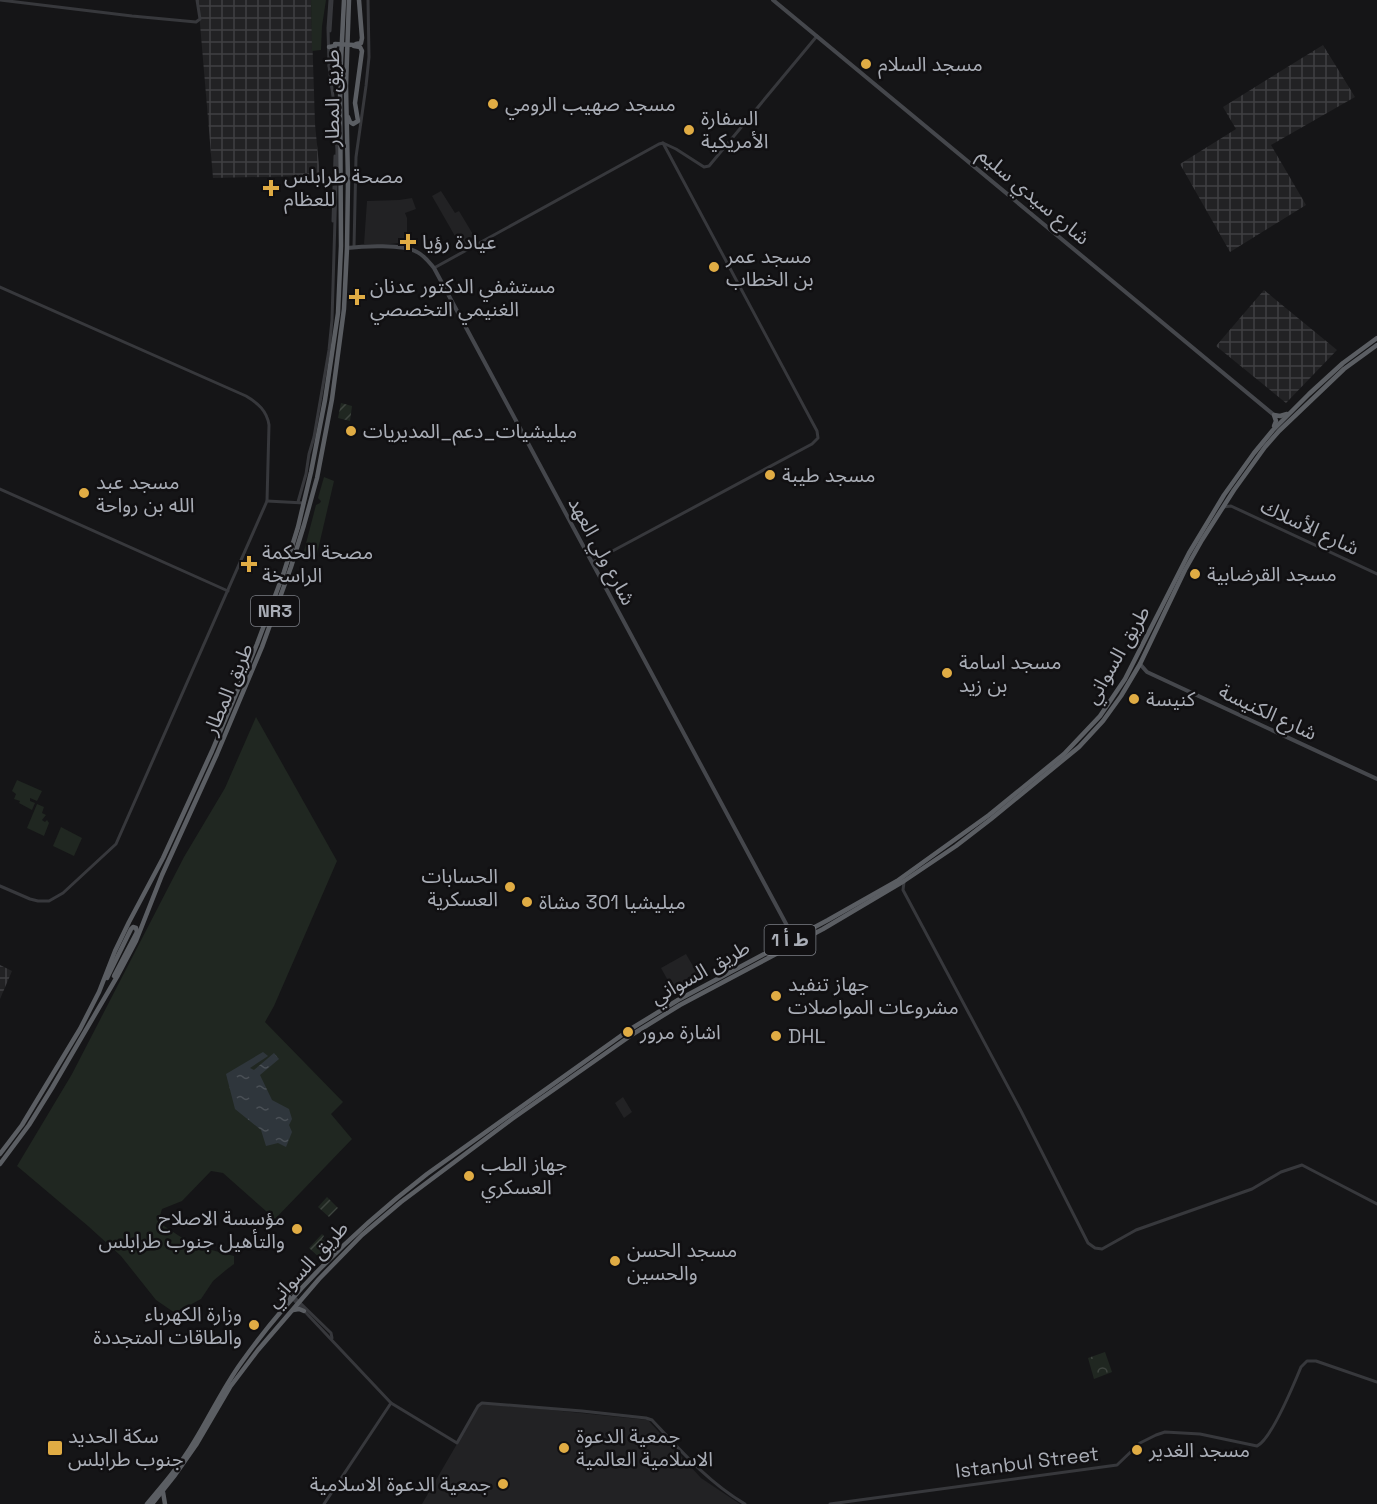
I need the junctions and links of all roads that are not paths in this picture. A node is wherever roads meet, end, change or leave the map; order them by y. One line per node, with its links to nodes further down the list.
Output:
1 (0, 0): 2 (street)
2 (197, 0)
3 (331, 0): 10 (street)
4 (344, 0): 17 (highway, طريق المطار / NR3)
5 (350, 0): 12 (highway, طريق المطار / NR3)
6 (359, 0): 11 (highway)
7 (368, 0): 13 (street)
8 (773, 0): 9 (main road, شارع سيدي سليم)
9 (817, 36): 14 (street); 27 (main road, شارع سيدي سليم)
10 (331, 44): 11 (highway, bridge); 19 (street)
11 (354, 45): 13 (highway)
12 (347, 112): 13 (highway); 16 (highway, طريق المطار / NR3)
13 (360, 116): 15 (street)
14 (663, 143): 18 (street); 36 (street)
15 (354, 247): 16 (main road, شارع ولي العهد); 18 (main road, شارع ولي العهد)
16 (347, 248): 50 (highway, طريق المطار / NR3)
17 (340, 264): 19 (highway); 21 (highway, طريق المطار / NR3)
18 (434, 268): 36 (main road, شارع ولي العهد)
19 (333, 279): 21 (highway); 32 (street)
20 (0, 287): 31 (street)
21 (338, 307): 33 (highway, طريق المطار / NR3)
22 (1377, 338): 24 (highway, طريق السواني / ط أ 1)
23 (1377, 345): 24 (highway, طريق السواني / ط أ 1)
24 (1363, 352): 25 (highway, طريق السواني / ط أ 1)
25 (1354, 358): 26 (highway, طريق السواني / ط أ 1); 30 (highway, طريق السواني / ط أ 1)
26 (1292, 411): 27 (highway); 28 (highway, طريق السواني / ط أ 1)
27 (1274, 415): 28 (highway)
28 (1273, 430): 48 (highway, طريق السواني / ط أ 1)
29 (0, 489): 38 (street)
30 (1227, 500): 34 (street, شارع الأسلاك); 35 (highway, طريق السواني / ط أ 1)
31 (267, 501): 32 (street); 38 (street)
32 (298, 502): 33 (street)
33 (304, 503): 51 (highway, طريق المطار / NR3)
34 (1231, 506): 35 (street, شارع الأسلاك); 37 (street, شارع الأسلاك)
35 (1223, 507): 39 (highway, طريق السواني / ط أ 1)
36 (591, 562): 47 (main road, شارع ولي العهد)
37 (1377, 574)
38 (228, 591): 44 (street)
39 (1140, 664): 40 (main road, شارع الكنيسة); 41 (highway, طريق السواني / ط أ 1)
40 (1147, 672): 41 (main road); 42 (main road, شارع الكنيسة)
41 (1134, 674): 43 (highway, طريق السواني / ط أ 1)
42 (1377, 779)
43 (904, 881): 45 (highway, طريق السواني / ط أ 1); 46 (street)
44 (0, 886)
45 (893, 887): 46 (street); 52 (highway, طريق السواني / ط أ 1)
46 (903, 890): 55 (street)
47 (790, 932): 48 (main road); 49 (main road)
48 (800, 935): 49 (highway, طريق السواني / ط أ 1)
49 (789, 941): 52 (highway, طريق السواني / ط أ 1)
50 (94, 1016): 51 (highway); 54 (highway, طريق المطار / NR3)
51 (84, 1023): 53 (highway, طريق المطار / NR3)
52 (628, 1034): 56 (highway, طريق السواني / ط أ 1)
53 (0, 1154)
54 (0, 1164)
55 (1377, 1204)
56 (304, 1291): 57 (highway, طريق السواني / ط أ 1); 58 (highway); 59 (highway)
57 (296, 1300): 58 (highway, طريق السواني / ط أ 1); 59 (street); 60 (highway, طريق السواني / ط أ 1)
58 (286, 1308): 64 (highway, طريق السواني / ط أ 1)
59 (305, 1310): 60 (highway); 62 (street)
60 (289, 1314): 63 (highway, طريق السواني / ط أ 1)
61 (1377, 1382): 68 (street, Istanbul Street)
62 (391, 1403): 66 (street); 67 (street)
63 (163, 1491): 64 (highway, طريق السواني / ط أ 1); 65 (highway)
64 (153, 1501): 65 (highway)
65 (164, 1504)
66 (324, 1504)
67 (745, 1504)
68 (830, 1504)

